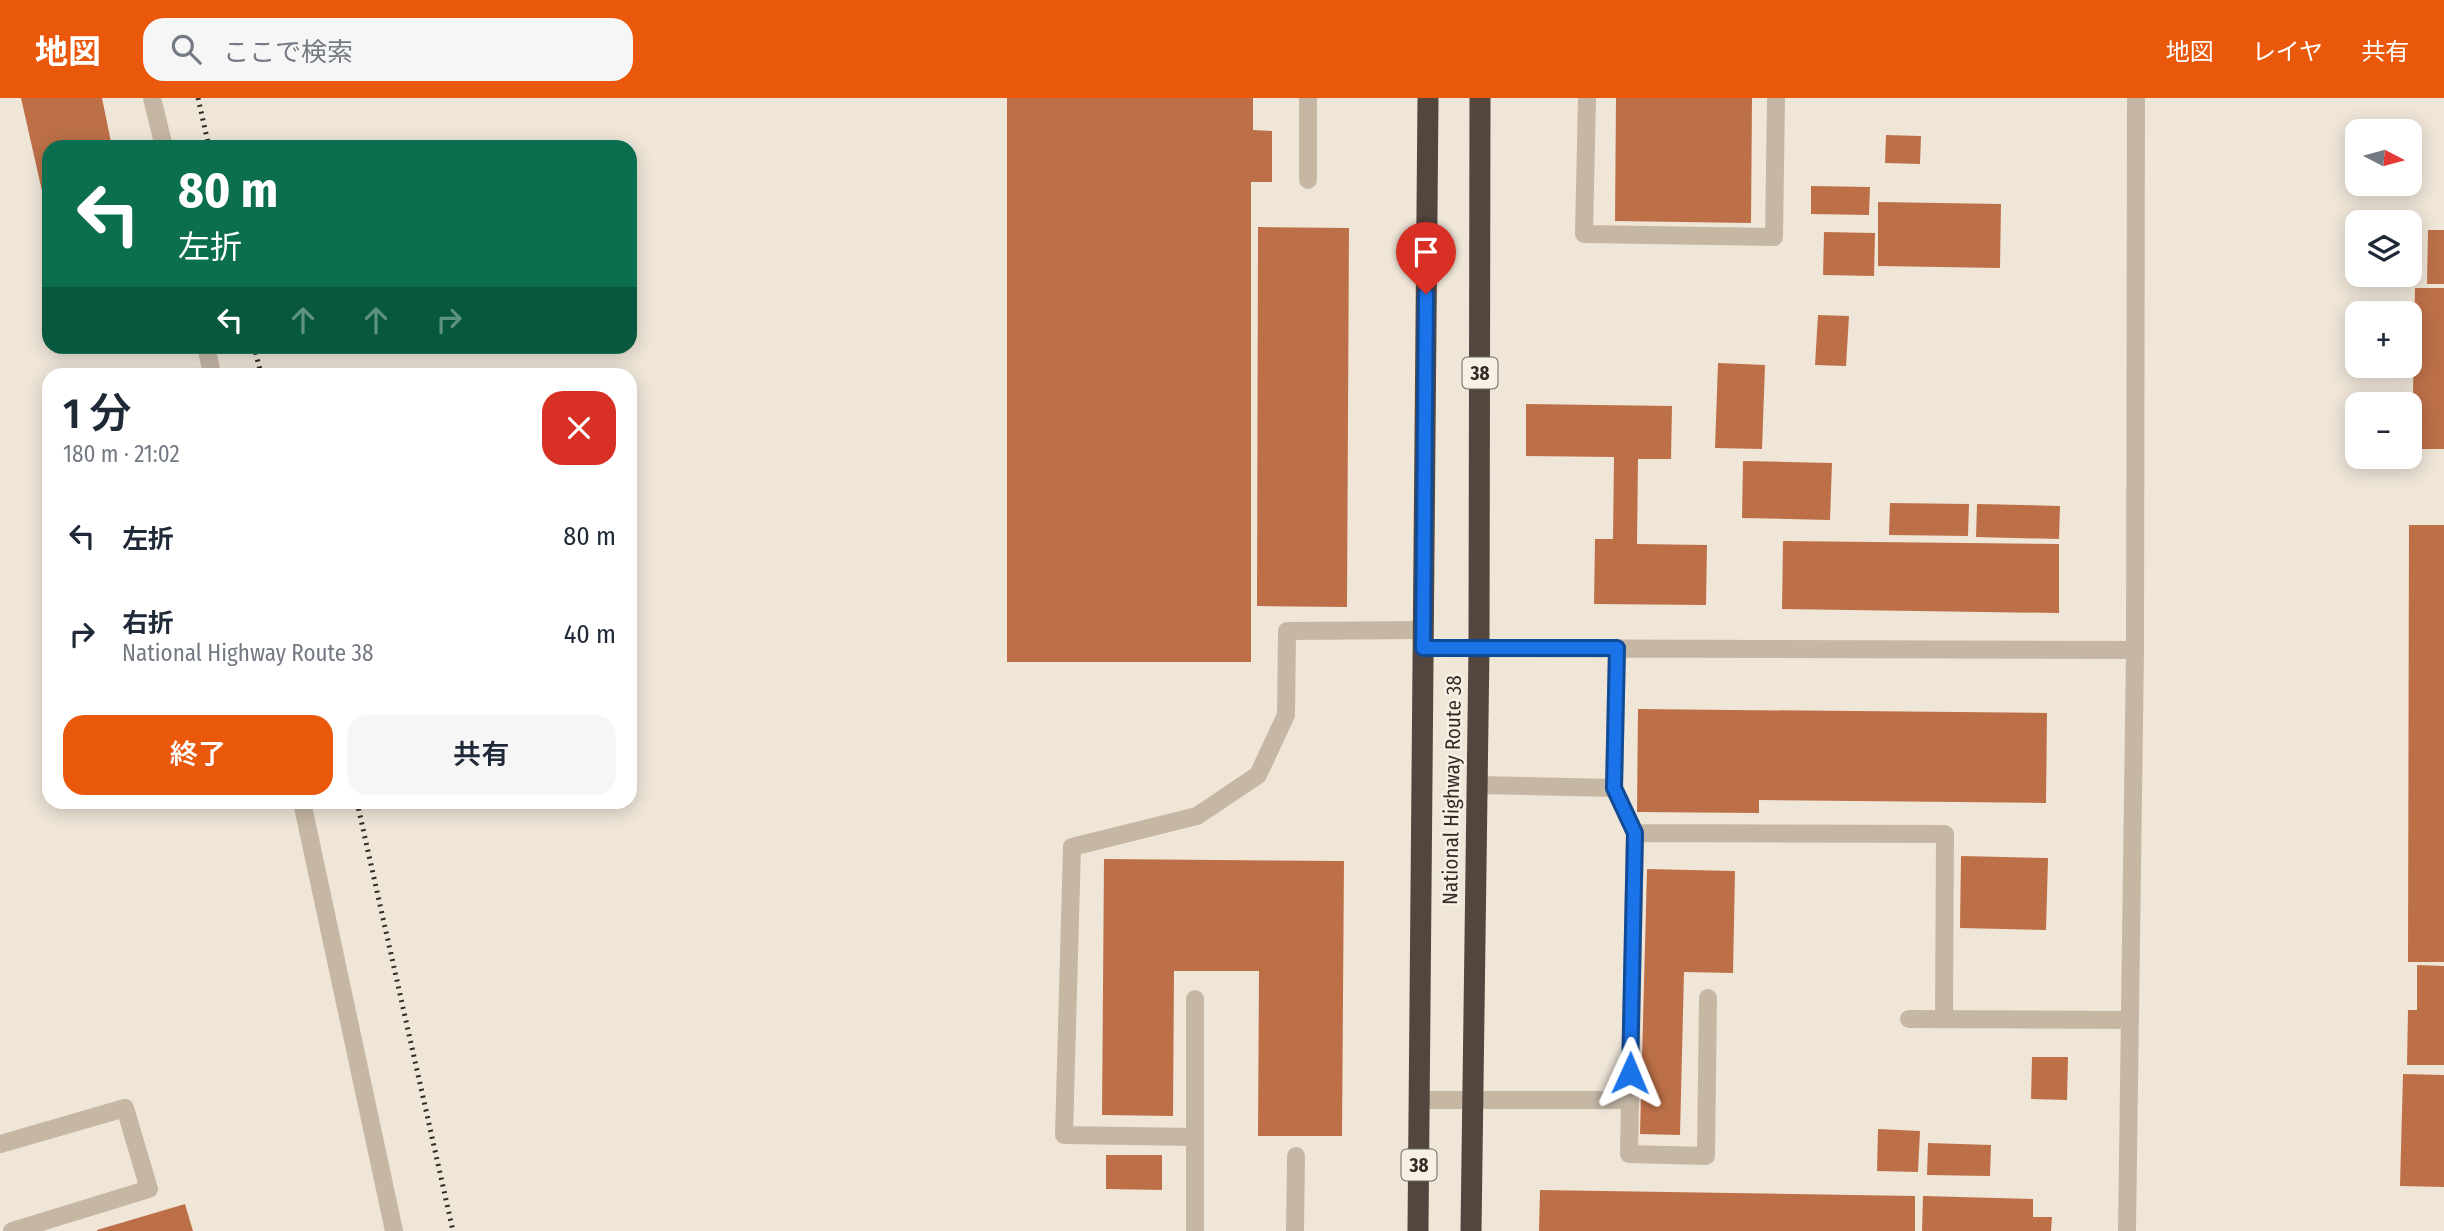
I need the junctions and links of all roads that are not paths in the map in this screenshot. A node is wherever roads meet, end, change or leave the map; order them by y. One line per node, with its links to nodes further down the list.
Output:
1 (152, 98): 8 (street)
2 (1308, 98): 9 (street)
3 (1428, 98): 10 (highway, National Highway Route 38 / 38)
4 (1480, 98): 11 (highway, National Highway Route 38 / 38)
5 (1587, 98): 6 (street)
6 (1776, 98)
7 (2136, 98): 13 (street)
8 (162, 140)
9 (1308, 180)
10 (1423, 639): 11 (street); 23 (highway, National Highway Route 38 / 38); 26 (street)
11 (1479, 648): 12 (street); 14 (highway, National Highway Route 38 / 38)
12 (1617, 648): 13 (street); 15 (street)
13 (2135, 650): 22 (street)
14 (1477, 785): 15 (street); 24 (highway, National Highway Route 38 / 38)
15 (1614, 788): 17 (street)
16 (304, 809): 30 (street)
17 (1635, 833): 21 (street); 25 (street)
18 (1708, 998): 25 (street)
19 (1195, 999): 26 (street)
20 (1909, 1019): 21 (street)
21 (1944, 1019): 22 (street)
22 (2130, 1020): 35 (street)
23 (1419, 1100): 24 (street); 33 (highway, National Highway Route 38 / 38)
24 (1472, 1100): 25 (street); 34 (highway, National Highway Route 38 / 38)
25 (1630, 1100)
26 (1195, 1137): 31 (street)
27 (0, 1144): 29 (street)
28 (1296, 1156): 32 (street)
29 (12, 1231)
30 (394, 1231)
31 (1195, 1231)
32 (1295, 1231)
33 (1418, 1231)
34 (1471, 1231)
35 (2127, 1231)

